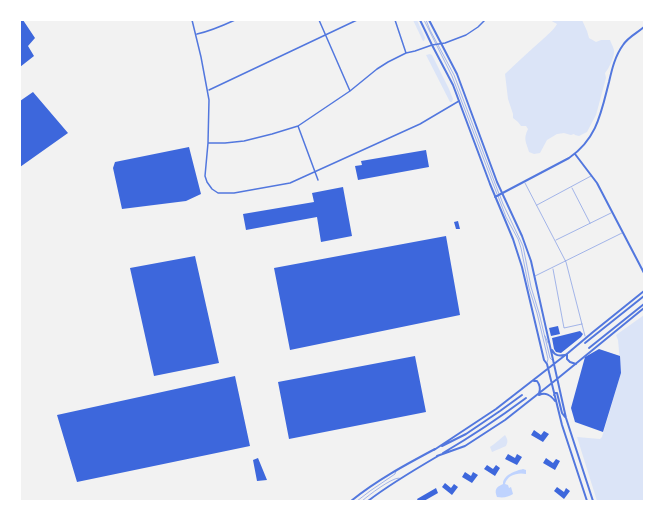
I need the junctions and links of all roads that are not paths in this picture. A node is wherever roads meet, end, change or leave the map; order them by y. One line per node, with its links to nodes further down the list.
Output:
1 (192, 20): 12 (street)
2 (235, 20): 12 (street)
3 (319, 20): 13 (street)
4 (357, 20): 13 (street)
5 (395, 20): 17 (street)
6 (420, 20): 16 (street)
7 (424, 20): 14 (lane)
8 (426, 20): 14 (lane)
9 (429, 20): 15 (street)
10 (485, 20): 15 (street)
11 (644, 27): 23 (street)
12 (196, 34): 18 (street)
13 (325, 35): 18 (street); 19 (street)
14 (436, 44): 15 (street); 16 (street); 29 (lane)
15 (442, 44): 29 (street)
16 (432, 45): 17 (street); 20 (street)
17 (406, 53): 19 (street)
18 (208, 90): 22 (street)
19 (350, 91): 21 (street)
20 (459, 101): 24 (street); 29 (street)
21 (298, 126): 22 (street); 24 (street)
22 (208, 143): 24 (street)
23 (575, 154): 25 (street); 27 (street)
24 (315, 172): 26 (street)
25 (592, 176): 28 (lane); 31 (street)
26 (318, 180)
27 (524, 182): 29 (street); 30 (lane)
28 (571, 187): 30 (lane); 32 (lane)
29 (498, 195): 38 (street); 44 (lane); 51 (street); 51 (lane)
30 (536, 205): 34 (lane)
31 (613, 212): 32 (lane); 33 (street)
32 (590, 223): 34 (lane)
33 (623, 232): 35 (lane); 37 (street)
34 (555, 241): 35 (lane)
35 (566, 262): 36 (lane); 43 (lane)
36 (552, 268): 38 (lane); 43 (lane)
37 (644, 273)
38 (534, 277): 47 (street)
39 (644, 290): 45 (street)
40 (644, 296): 46 (street)
41 (644, 304): 48 (street)
42 (644, 308): 53 (street)
43 (582, 324): 45 (lane)
44 (545, 335): 47 (lane); 50 (lane)
45 (586, 338): 49 (street)
46 (585, 343)
47 (549, 346): 49 (street); 50 (street)
48 (589, 348)
49 (568, 353): 52 (street); 53 (street)
50 (553, 360): 52 (street)
51 (547, 364): 54 (street)
52 (554, 364): 54 (street); 55 (street)
53 (576, 364): 55 (street)
54 (548, 369): 56 (street); 57 (street)
55 (557, 379): 57 (street); 63 (street)
56 (533, 381): 59 (street); 64 (street)
57 (552, 383): 59 (street); 60 (street)
58 (522, 395): 64 (street)
59 (537, 395): 62 (street); 65 (street)
60 (554, 395): 62 (street); 63 (street)
61 (526, 398): 65 (street)
62 (556, 404): 72 (street)
63 (566, 418): 73 (street)
64 (434, 450): 66 (street)
65 (437, 456): 67 (street)
66 (396, 470): 68 (street); 69 (lane)
67 (400, 478): 70 (lane); 71 (street)
68 (351, 501)
69 (357, 501)
70 (362, 501)
71 (368, 501)
72 (587, 501)
73 (593, 501)

